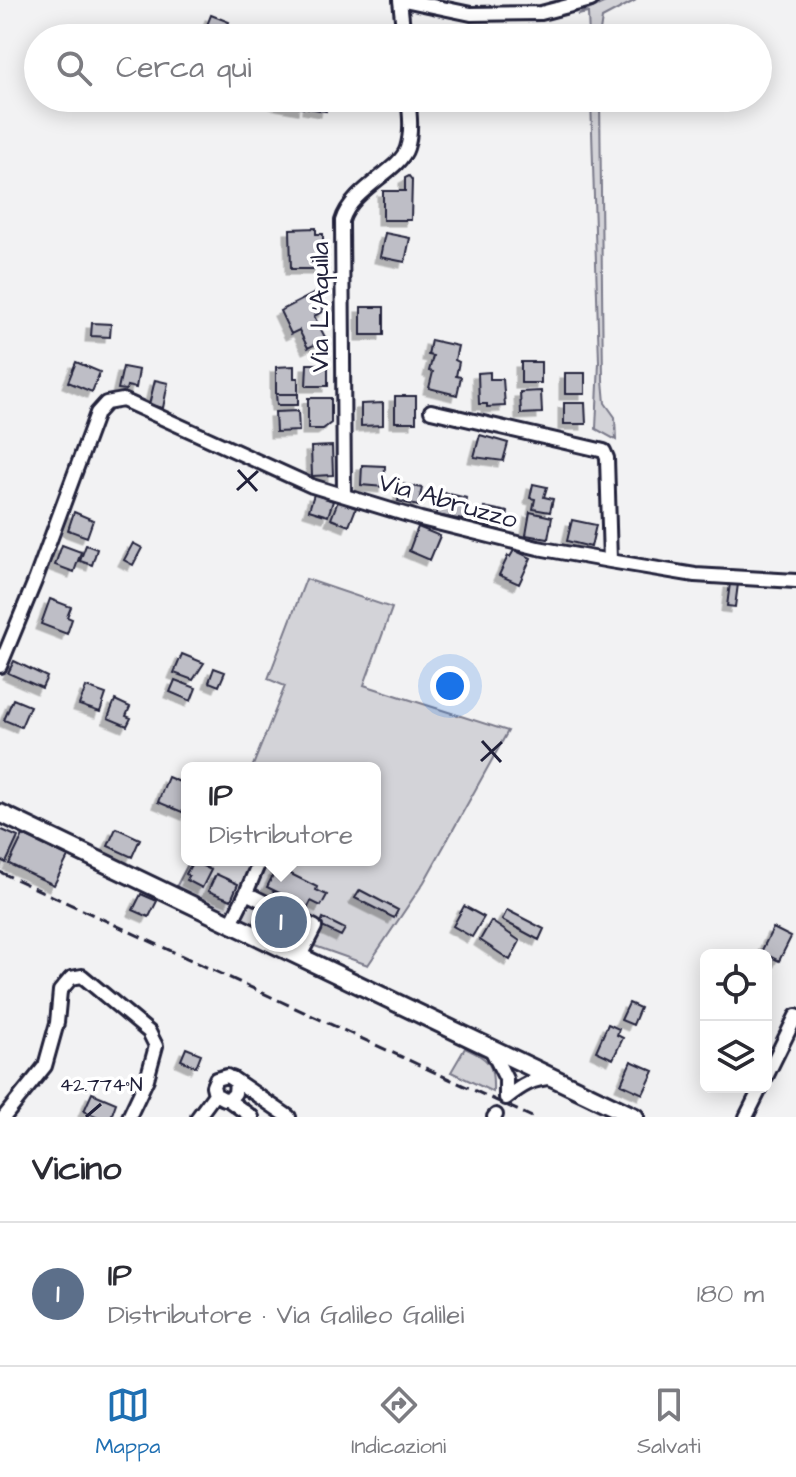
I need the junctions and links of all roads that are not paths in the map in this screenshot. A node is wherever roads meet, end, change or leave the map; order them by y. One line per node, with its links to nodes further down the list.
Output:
1 (402, 0): 2 (street); 3 (street)
2 (591, 0)
3 (403, 24)
4 (409, 112): 6 (street, Via L'Aquila)
5 (431, 411): 7 (street)
6 (344, 494): 7 (street, Via Abruzzo); 9 (street, Via Abruzzo)
7 (610, 561): 8 (street, Via Abruzzo)
8 (796, 581)
9 (0, 666)
10 (0, 813): 13 (main road)
11 (257, 866): 12 (street)
12 (246, 893): 13 (street); 14 (street)
13 (231, 923): 14 (main road)
14 (300, 956): 16 (main road)
15 (796, 1016): 18 (street)
16 (490, 1046): 17 (main road); 21 (street)
17 (525, 1064): 20 (main road); 21 (street); 22 (street)
18 (772, 1065)
19 (232, 1078): 24 (street); 24 (street); 29 (street)
20 (559, 1078): 22 (street); 30 (main road)
21 (506, 1079): 22 (street)
22 (521, 1086)
23 (758, 1093): 31 (street)
24 (221, 1096): 27 (street); 28 (street)
25 (4, 1117): 26 (street)
26 (129, 1117)
27 (198, 1117)
28 (252, 1117)
29 (289, 1117)
30 (635, 1117)
31 (746, 1117)

